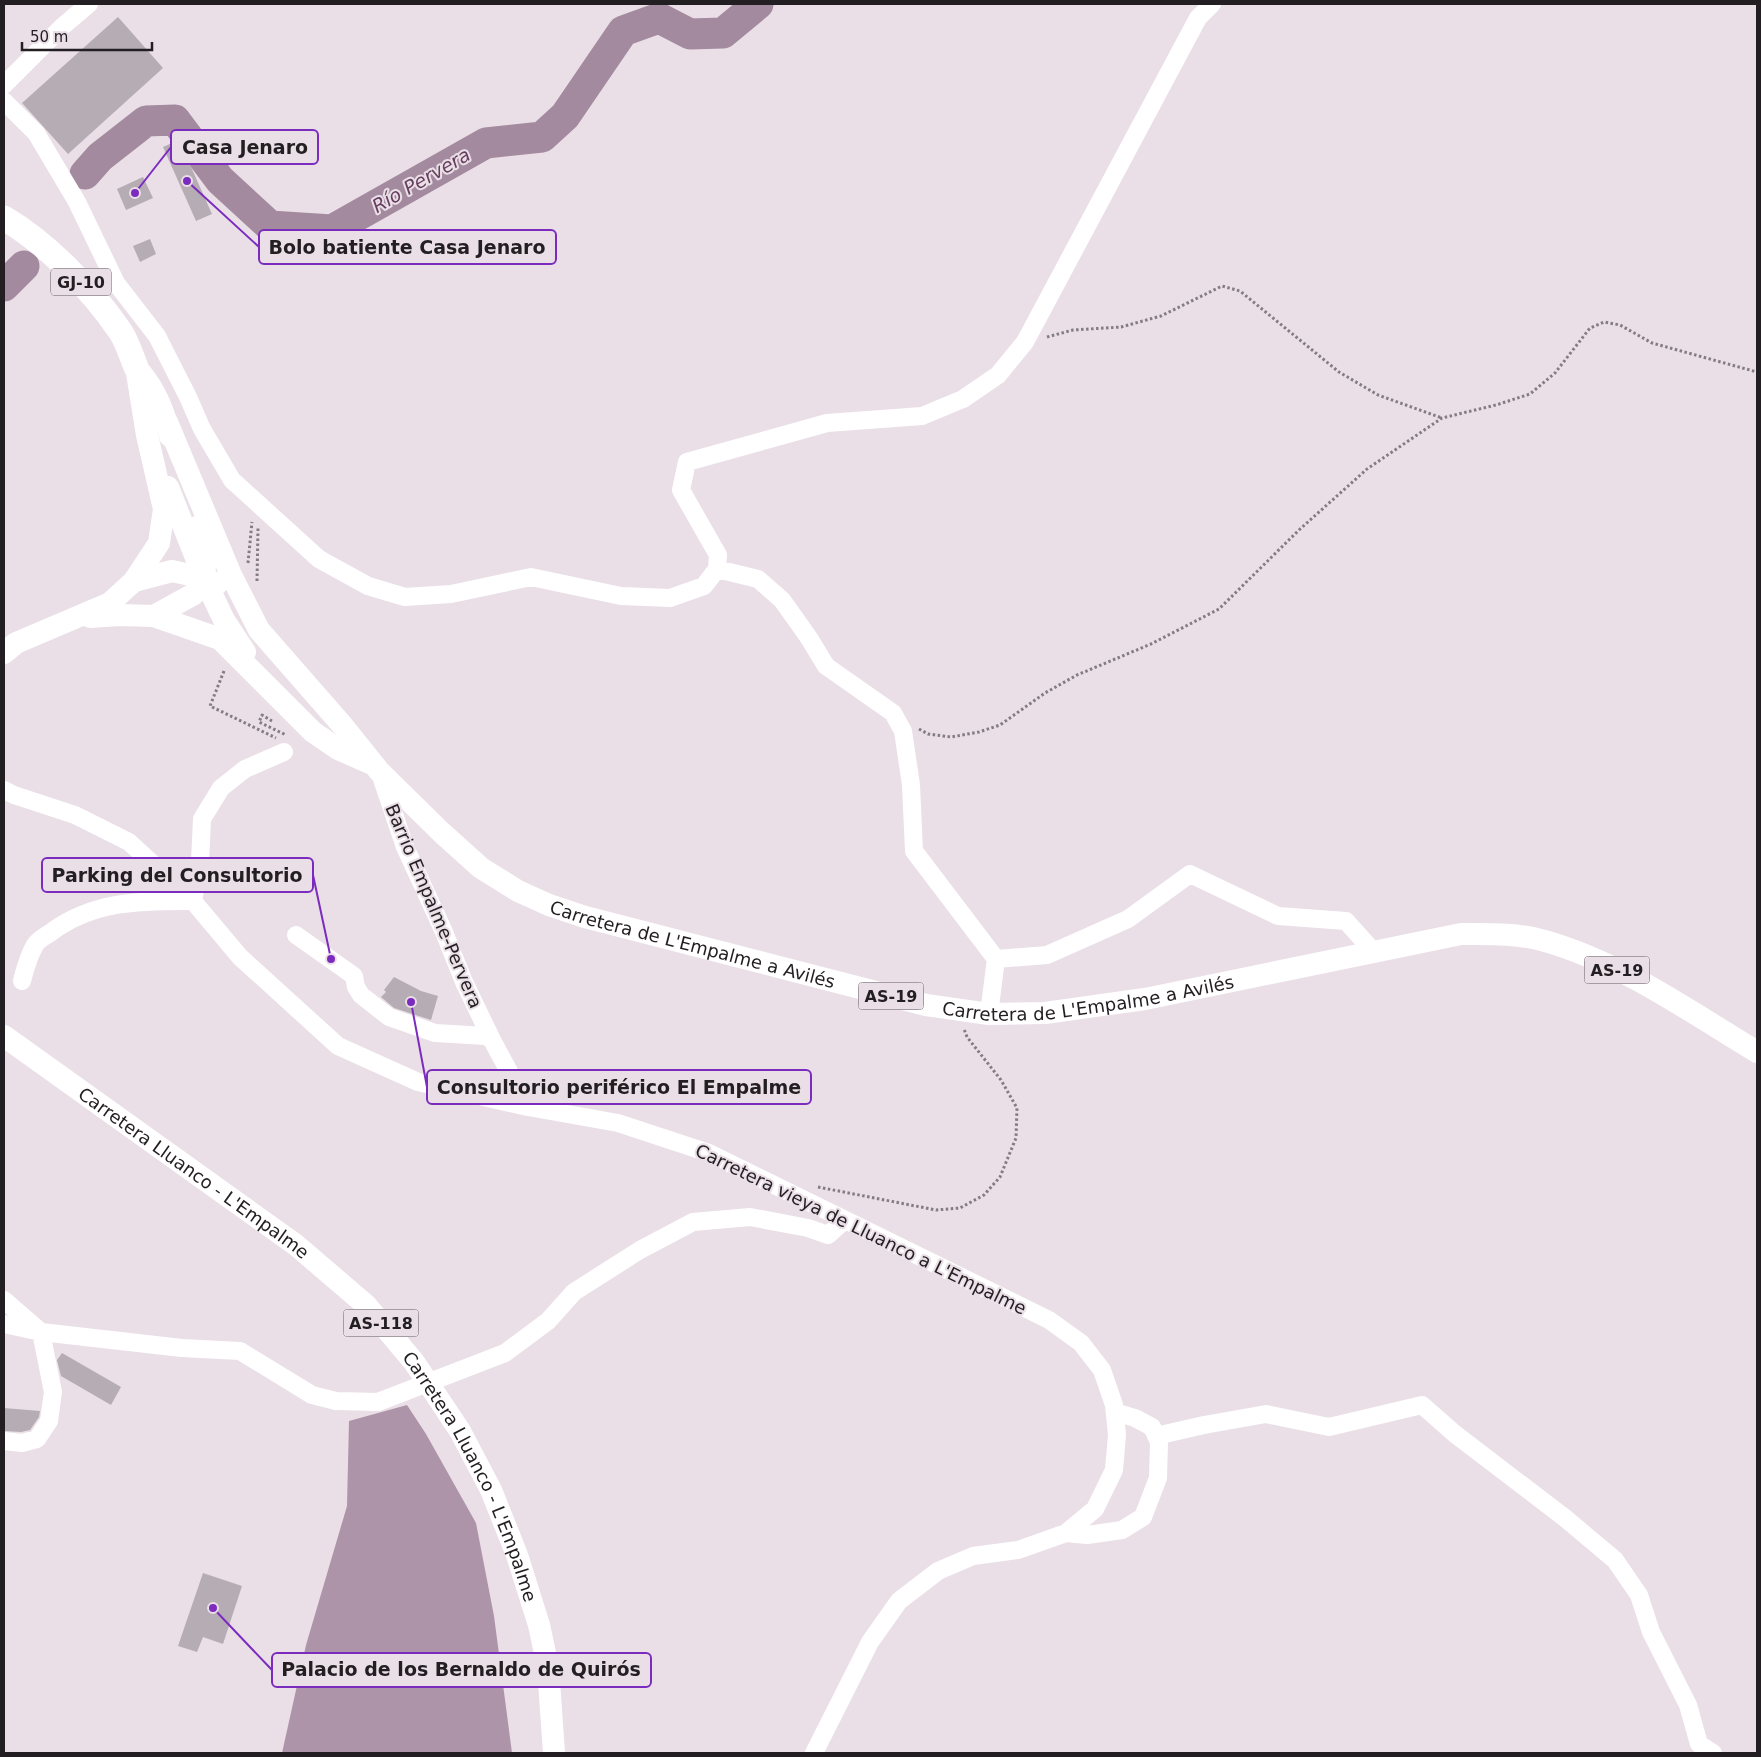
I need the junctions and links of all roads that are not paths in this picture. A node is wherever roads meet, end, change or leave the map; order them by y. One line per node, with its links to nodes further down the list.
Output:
1 (88, 4): 3 (street)
2 (1212, 4): 9 (street)
3 (4, 85)
4 (4, 101): 9 (street)
5 (4, 218): 6 (highway, GJ-10)
6 (136, 366): 7 (main road); 8 (main road)
7 (167, 422): 10 (main road); 16 (main road, Carretera de L'Empalme a Avilés)
8 (147, 435): 10 (main road); 11 (main road)
9 (717, 569): 23 (street)
10 (204, 578): 11 (main road); 12 (main road); 15 (main road); 16 (main road)
11 (134, 580): 13 (main road)
12 (154, 616): 13 (main road); 15 (main road)
13 (76, 618): 14 (main road)
14 (8, 646)
15 (268, 687): 18 (main road)
16 (343, 726): 18 (main road, Carretera de L'Empalme a Avilés / AS-19)
17 (284, 752): 20 (street)
18 (377, 768): 25 (main road, Carretera de L'Empalme a Avilés / AS-19); 27 (street, Barrio Empalme-Pervera)
19 (7, 793): 20 (street, Carretera vieya de Lluanco a L'Empalme)
20 (193, 901): 24 (street); 29 (street, Carretera vieya de Lluanco a L'Empalme)
21 (296, 935): 27 (street)
22 (1373, 951): 23 (street); 25 (main road, Carretera de L'Empalme a Avilés / AS-19); 28 (main road, Carretera de L'Empalme a Avilés / AS-19)
23 (996, 959): 25 (street)
24 (22, 980)
25 (989, 1014)
26 (4, 1036): 38 (main road, Carretera Lluanco - L'Empalme / AS-118)
27 (492, 1040): 29 (street, Barrio Empalme-Pervera)
28 (1757, 1052)
29 (528, 1107): 30 (street, Carretera vieya de Lluanco a L'Empalme)
30 (845, 1220): 33 (street); 34 (street, Carretera vieya de Lluanco a L'Empalme)
31 (4, 1300): 33 (street)
32 (4, 1324): 33 (street)
33 (41, 1332): 36 (street)
34 (1115, 1412): 35 (street); 37 (street, Carretera vieya de Lluanco a L'Empalme)
35 (1156, 1436): 37 (street); 40 (street)
36 (4, 1441)
37 (1066, 1533): 39 (street, Carretera vieya de Lluanco a L'Empalme)
38 (554, 1753)
39 (814, 1753)
40 (1713, 1753)

